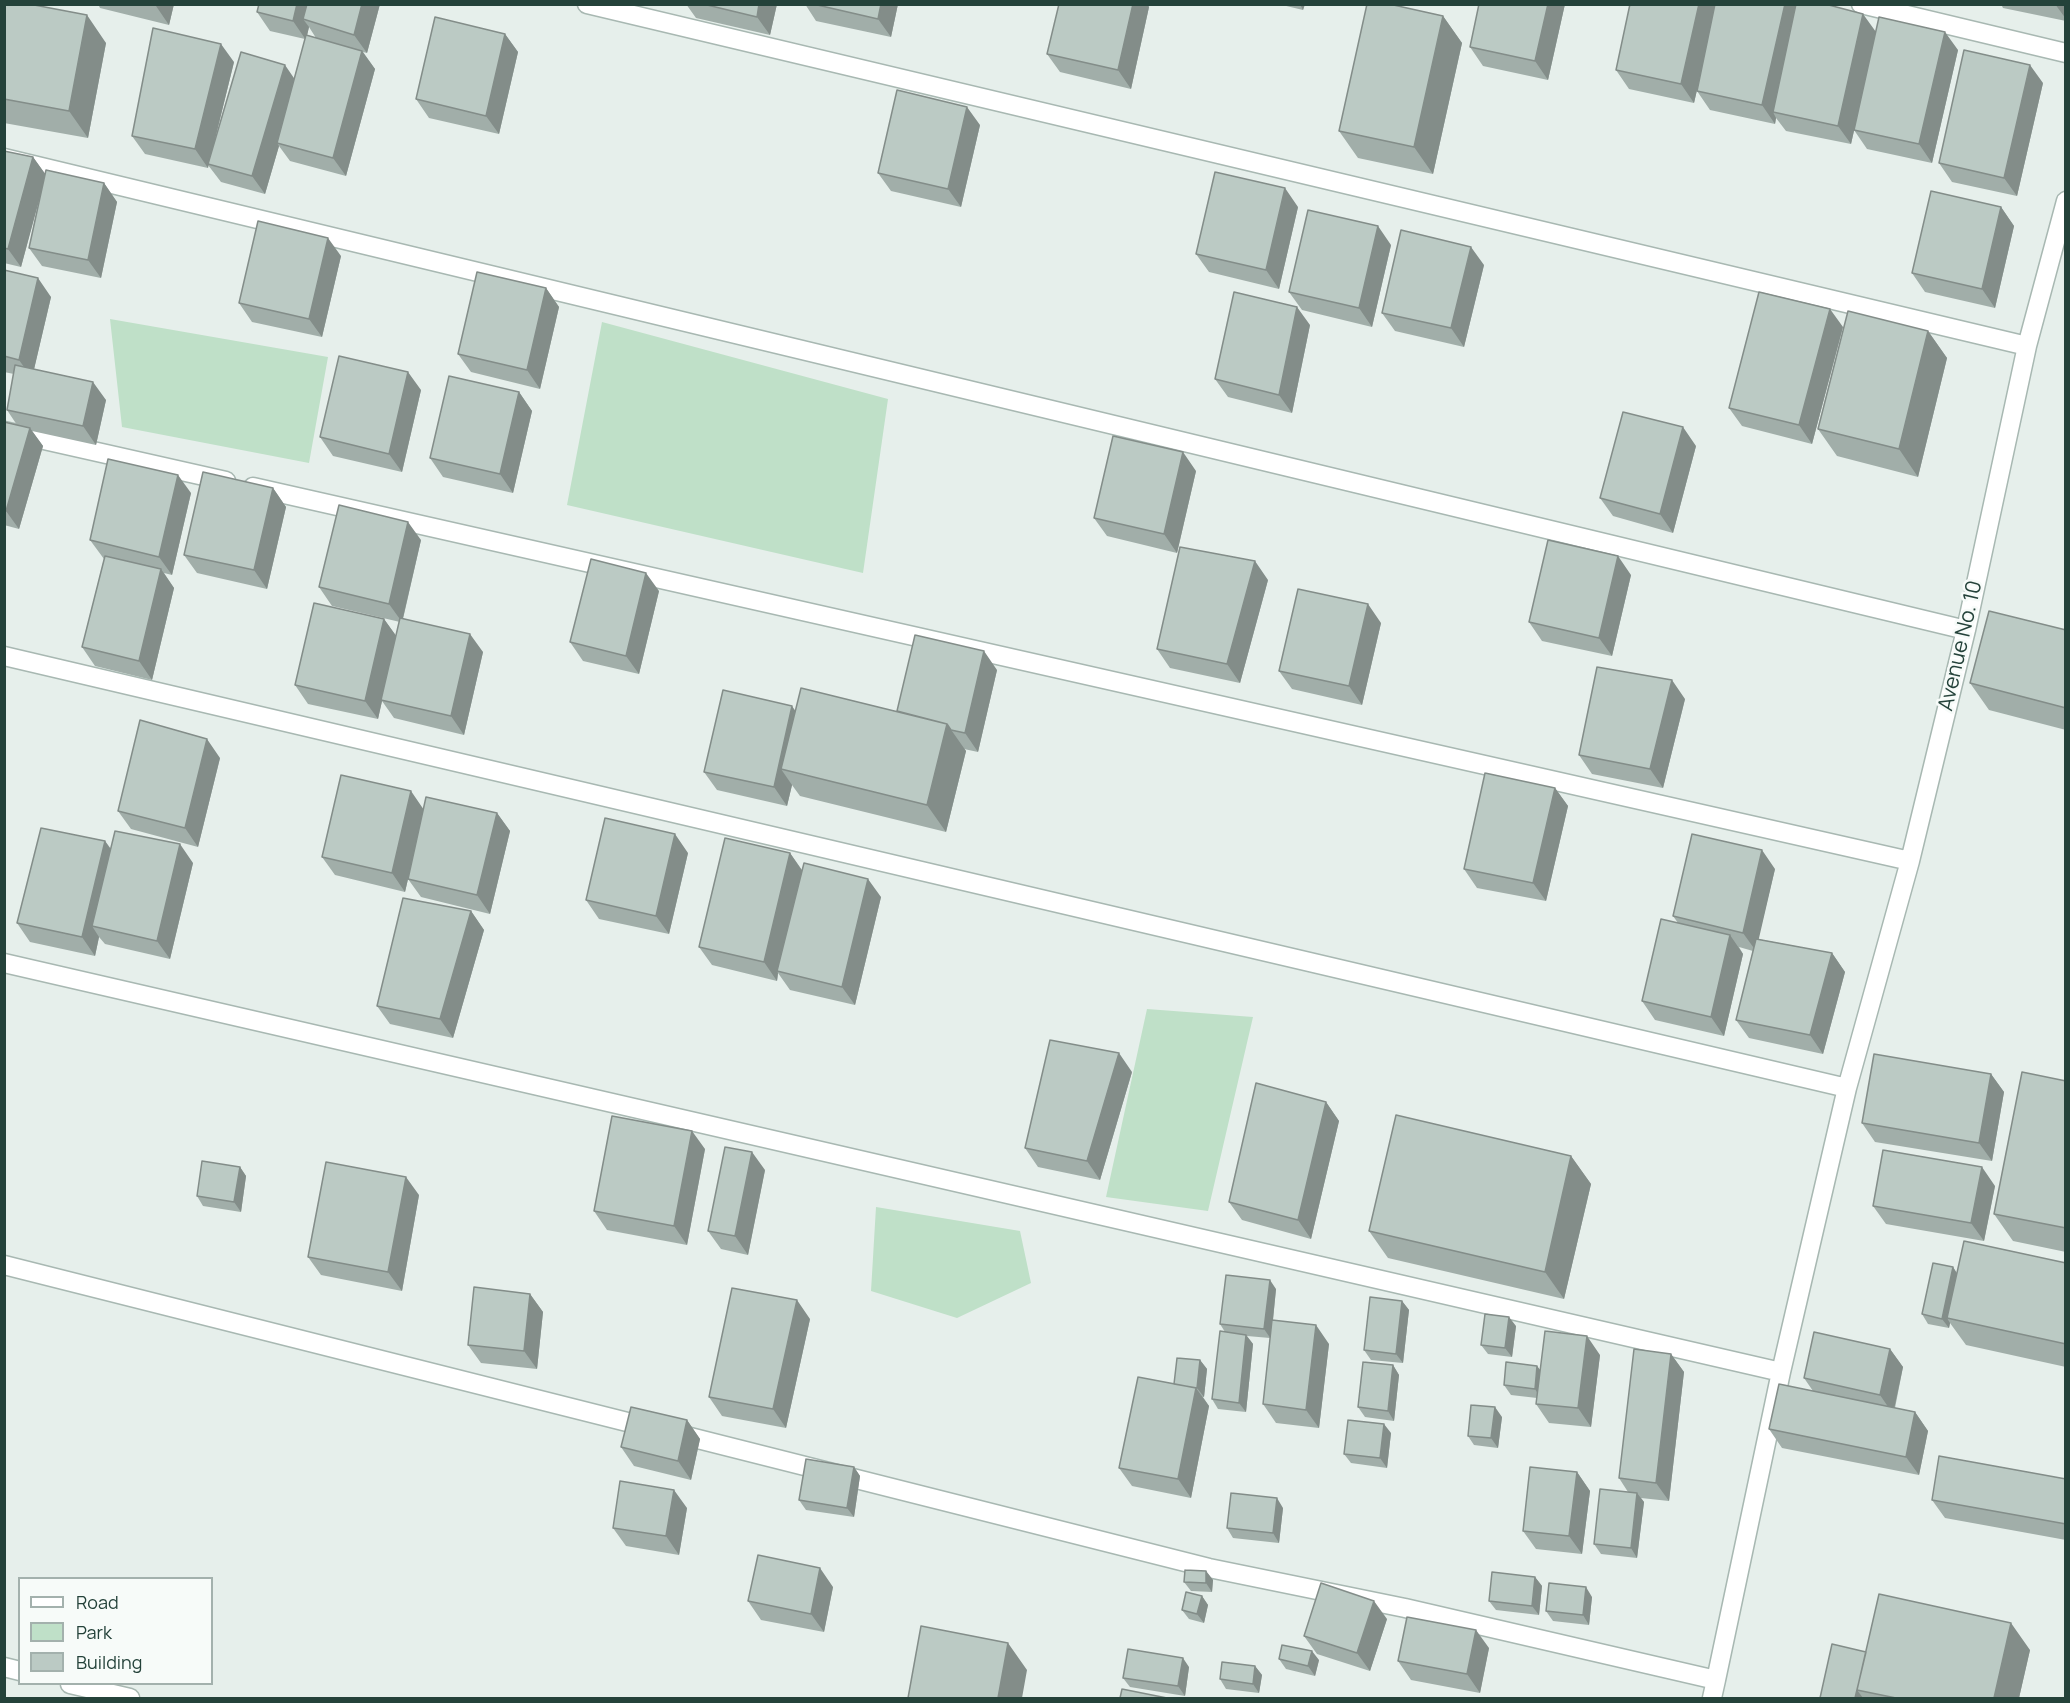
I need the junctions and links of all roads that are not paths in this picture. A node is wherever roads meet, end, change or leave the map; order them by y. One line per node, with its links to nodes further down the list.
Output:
1 (587, 4): 6 (street)
2 (1861, 4): 3 (street)
3 (2066, 53)
4 (4, 158): 8 (street)
5 (2066, 201): 6 (street, Avenue No. 10)
6 (2027, 346): 8 (street, Avenue No. 10)
7 (4, 431): 10 (street)
8 (1966, 630): 10 (street, Avenue No. 10)
9 (4, 656): 12 (street)
10 (1910, 861): 12 (street, Avenue No. 10)
11 (4, 963): 14 (street)
12 (1847, 1088): 14 (street, Avenue No. 10)
13 (4, 1265): 15 (street)
14 (1780, 1372): 15 (street, Avenue No. 10)
15 (1716, 1680): 18 (street, Avenue No. 10)
16 (78, 1685): 17 (street)
17 (130, 1698)
18 (1712, 1698)

